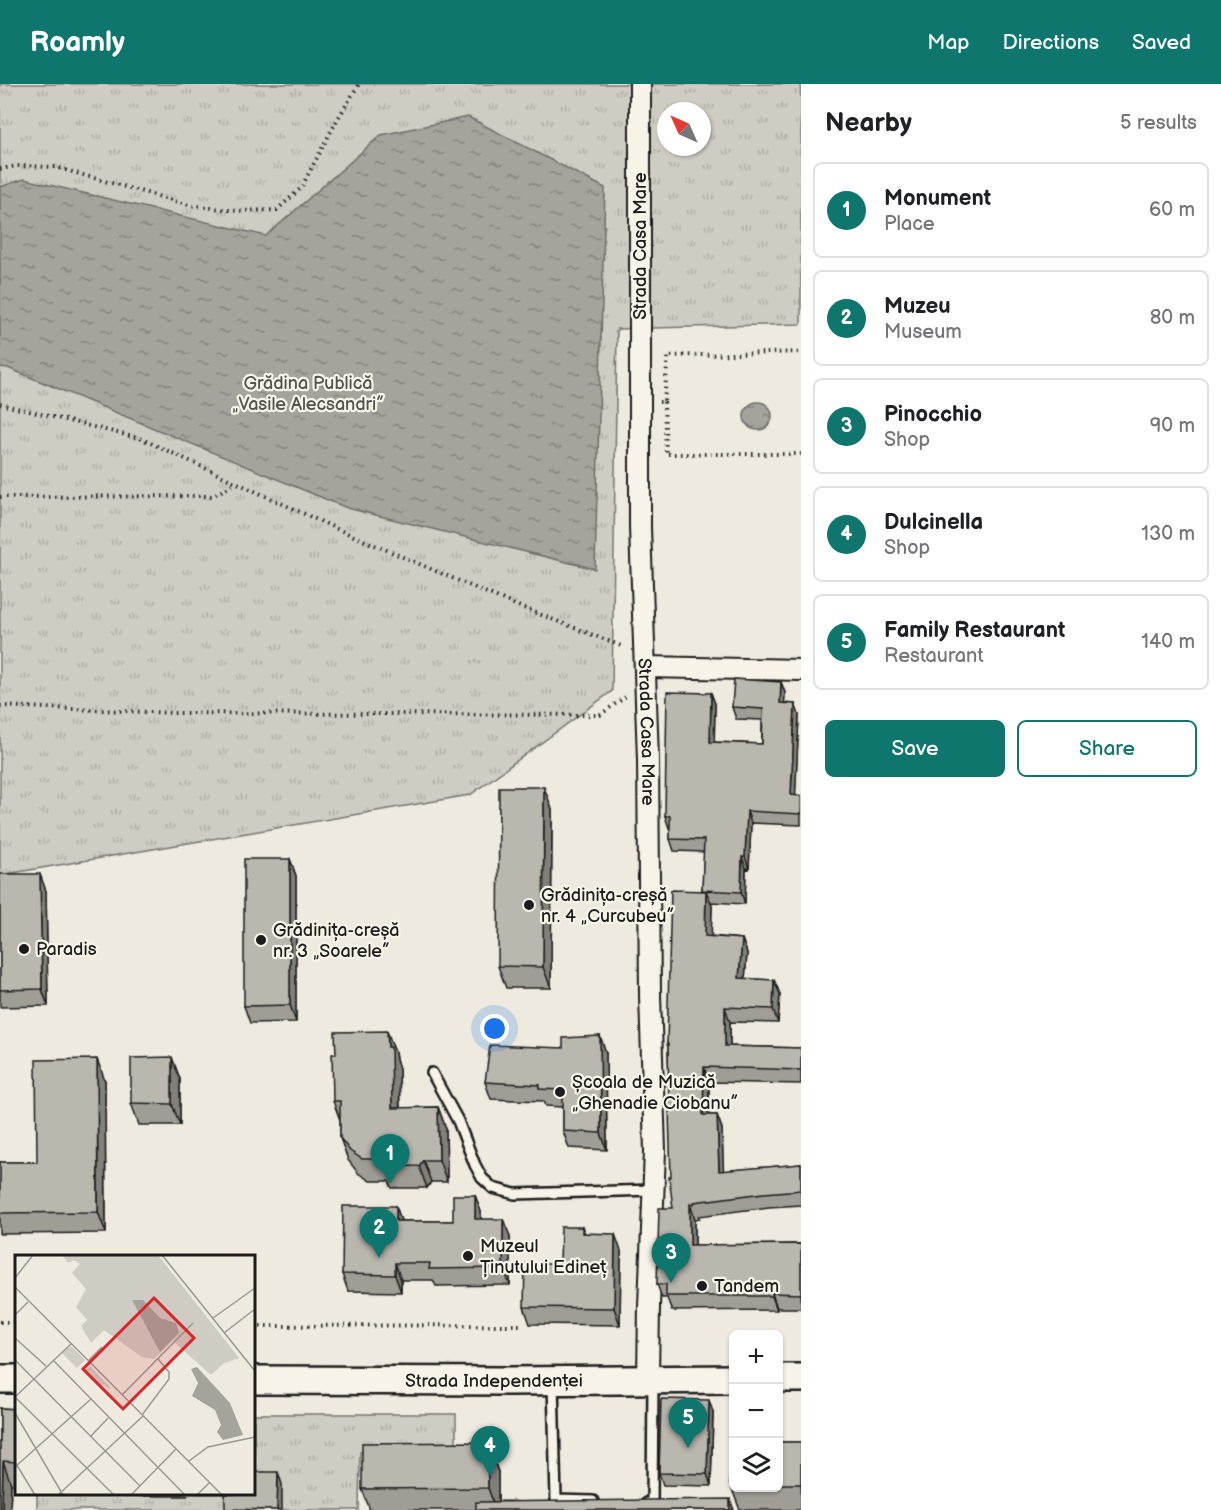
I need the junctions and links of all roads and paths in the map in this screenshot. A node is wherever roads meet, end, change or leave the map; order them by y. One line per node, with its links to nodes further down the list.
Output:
1 (359, 84): 3 (path)
2 (640, 84): 5 (street, Strada Casa Mare)
3 (0, 169)
4 (801, 352): 6 (path)
5 (640, 402): 6 (path); 11 (street, Strada Casa Mare)
6 (664, 402): 8 (path)
7 (0, 404): 9 (path)
8 (801, 454)
9 (236, 483): 10 (path); 11 (path)
10 (0, 497)
11 (645, 668): 12 (street); 13 (path); 15 (street, Strada Casa Mare)
12 (801, 670)
13 (0, 706)
14 (432, 1073): 15 (lane)
15 (653, 1190): 22 (street, Strada Casa Mare)
16 (522, 1325): 17 (path)
17 (255, 1326)
18 (0, 1378): 21 (main road)
19 (783, 1378): 20 (main road)
20 (801, 1378)
21 (15, 1379)
22 (651, 1379): 23 (main road, Strada Independenței); 25 (main road, Strada Independenței); 27 (lane)
23 (729, 1379)
24 (255, 1380): 25 (main road, Strada Independenței)
25 (552, 1380): 26 (lane)
26 (604, 1501)
27 (640, 1503)

